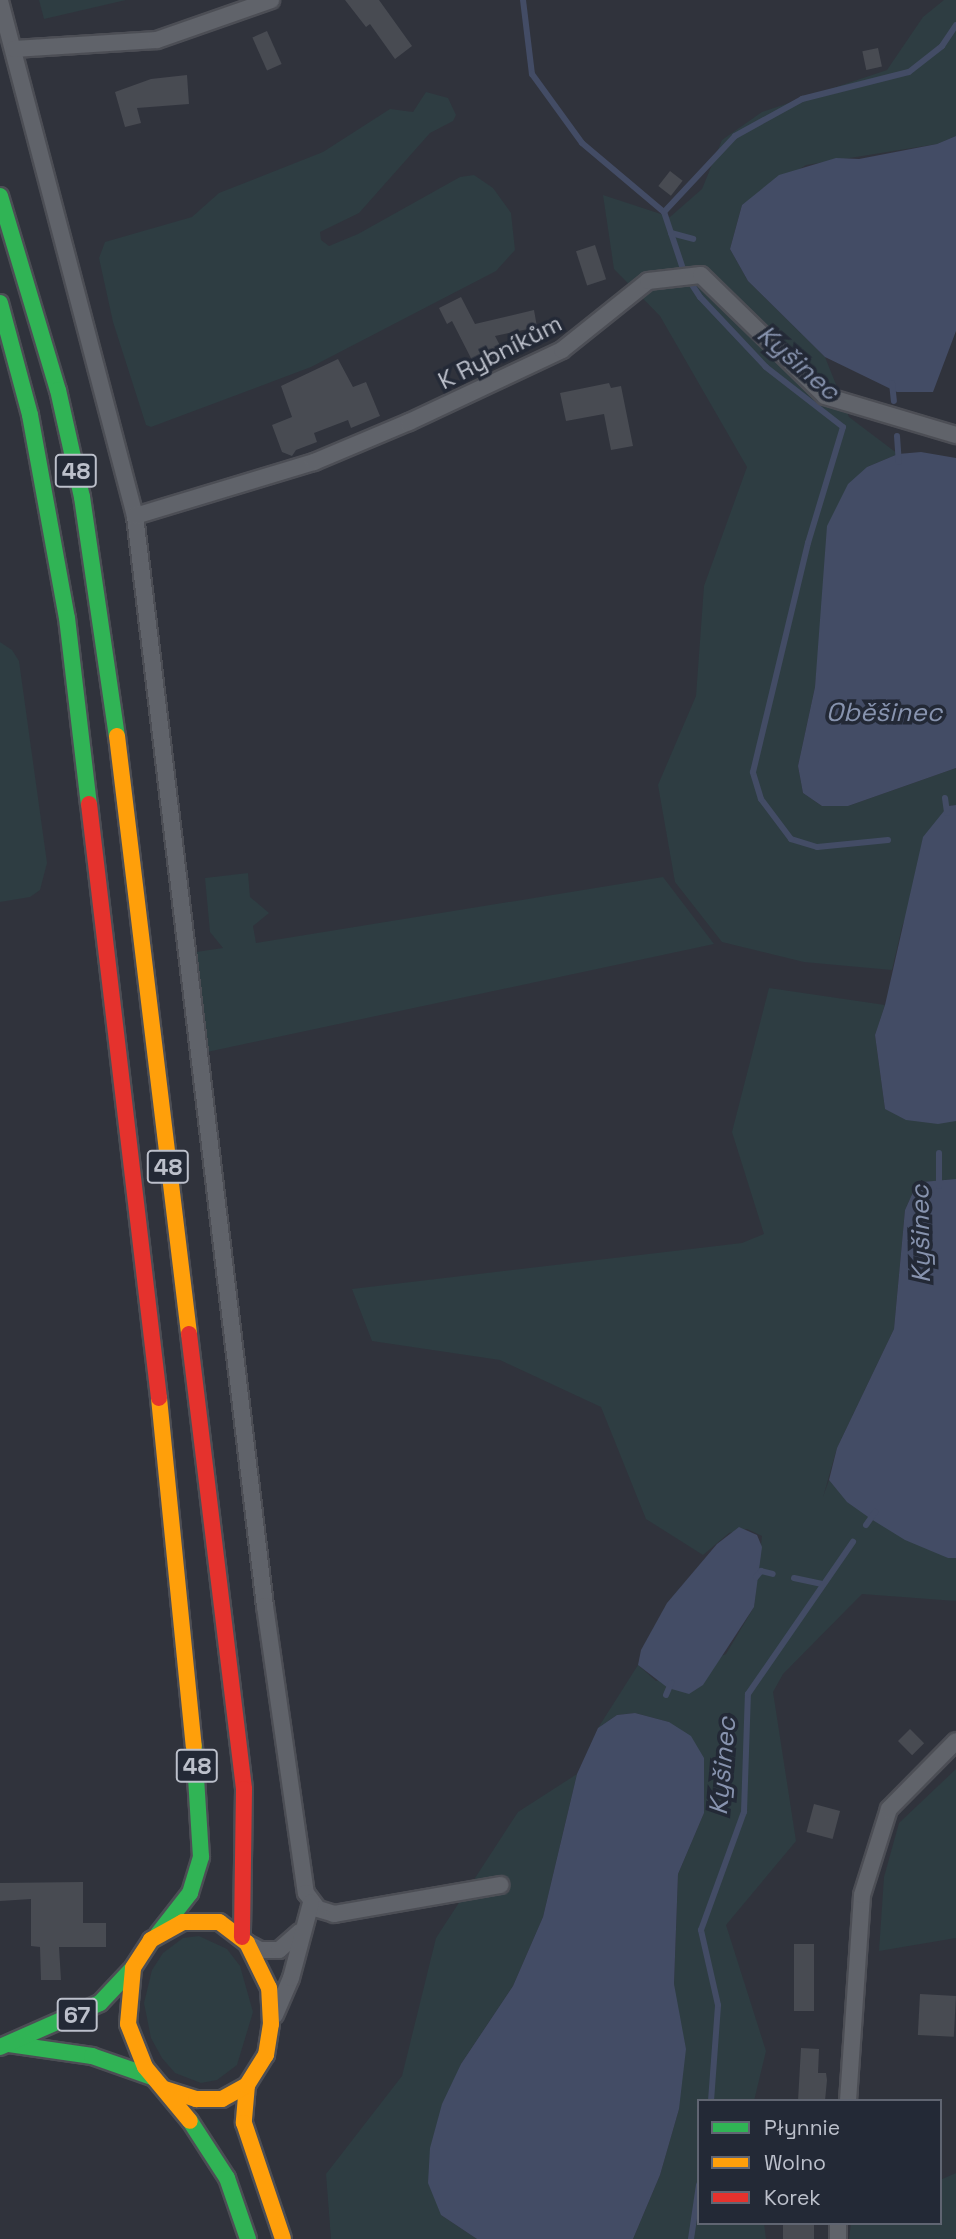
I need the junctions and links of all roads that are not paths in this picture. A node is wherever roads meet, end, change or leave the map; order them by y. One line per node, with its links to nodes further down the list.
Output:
1 (271, 0): 3 (street)
2 (0, 1): 3 (street)
3 (14, 49): 7 (street)
4 (0, 196): 13 (main road, 48)
5 (0, 303): 12 (main road, 48)
6 (956, 435): 7 (street, K Rybníkům)
7 (135, 516): 10 (street)
8 (956, 1741): 20 (street)
9 (500, 1885): 10 (street)
10 (311, 1903): 11 (street)
11 (300, 1932): 13 (street); 15 (street)
12 (158, 1934): 13 (main road); 14 (main road, 48)
13 (244, 1940): 15 (main road, 48)
14 (132, 1968): 16 (main road, 67); 17 (main road)
15 (271, 2024): 18 (main road, 48)
16 (5, 2046): 17 (main road, 67)
17 (152, 2077): 19 (main road)
18 (247, 2085): 19 (main road); 22 (main road, 48)
19 (165, 2089): 21 (main road)
20 (848, 2099)
21 (248, 2239)
22 (283, 2239)

